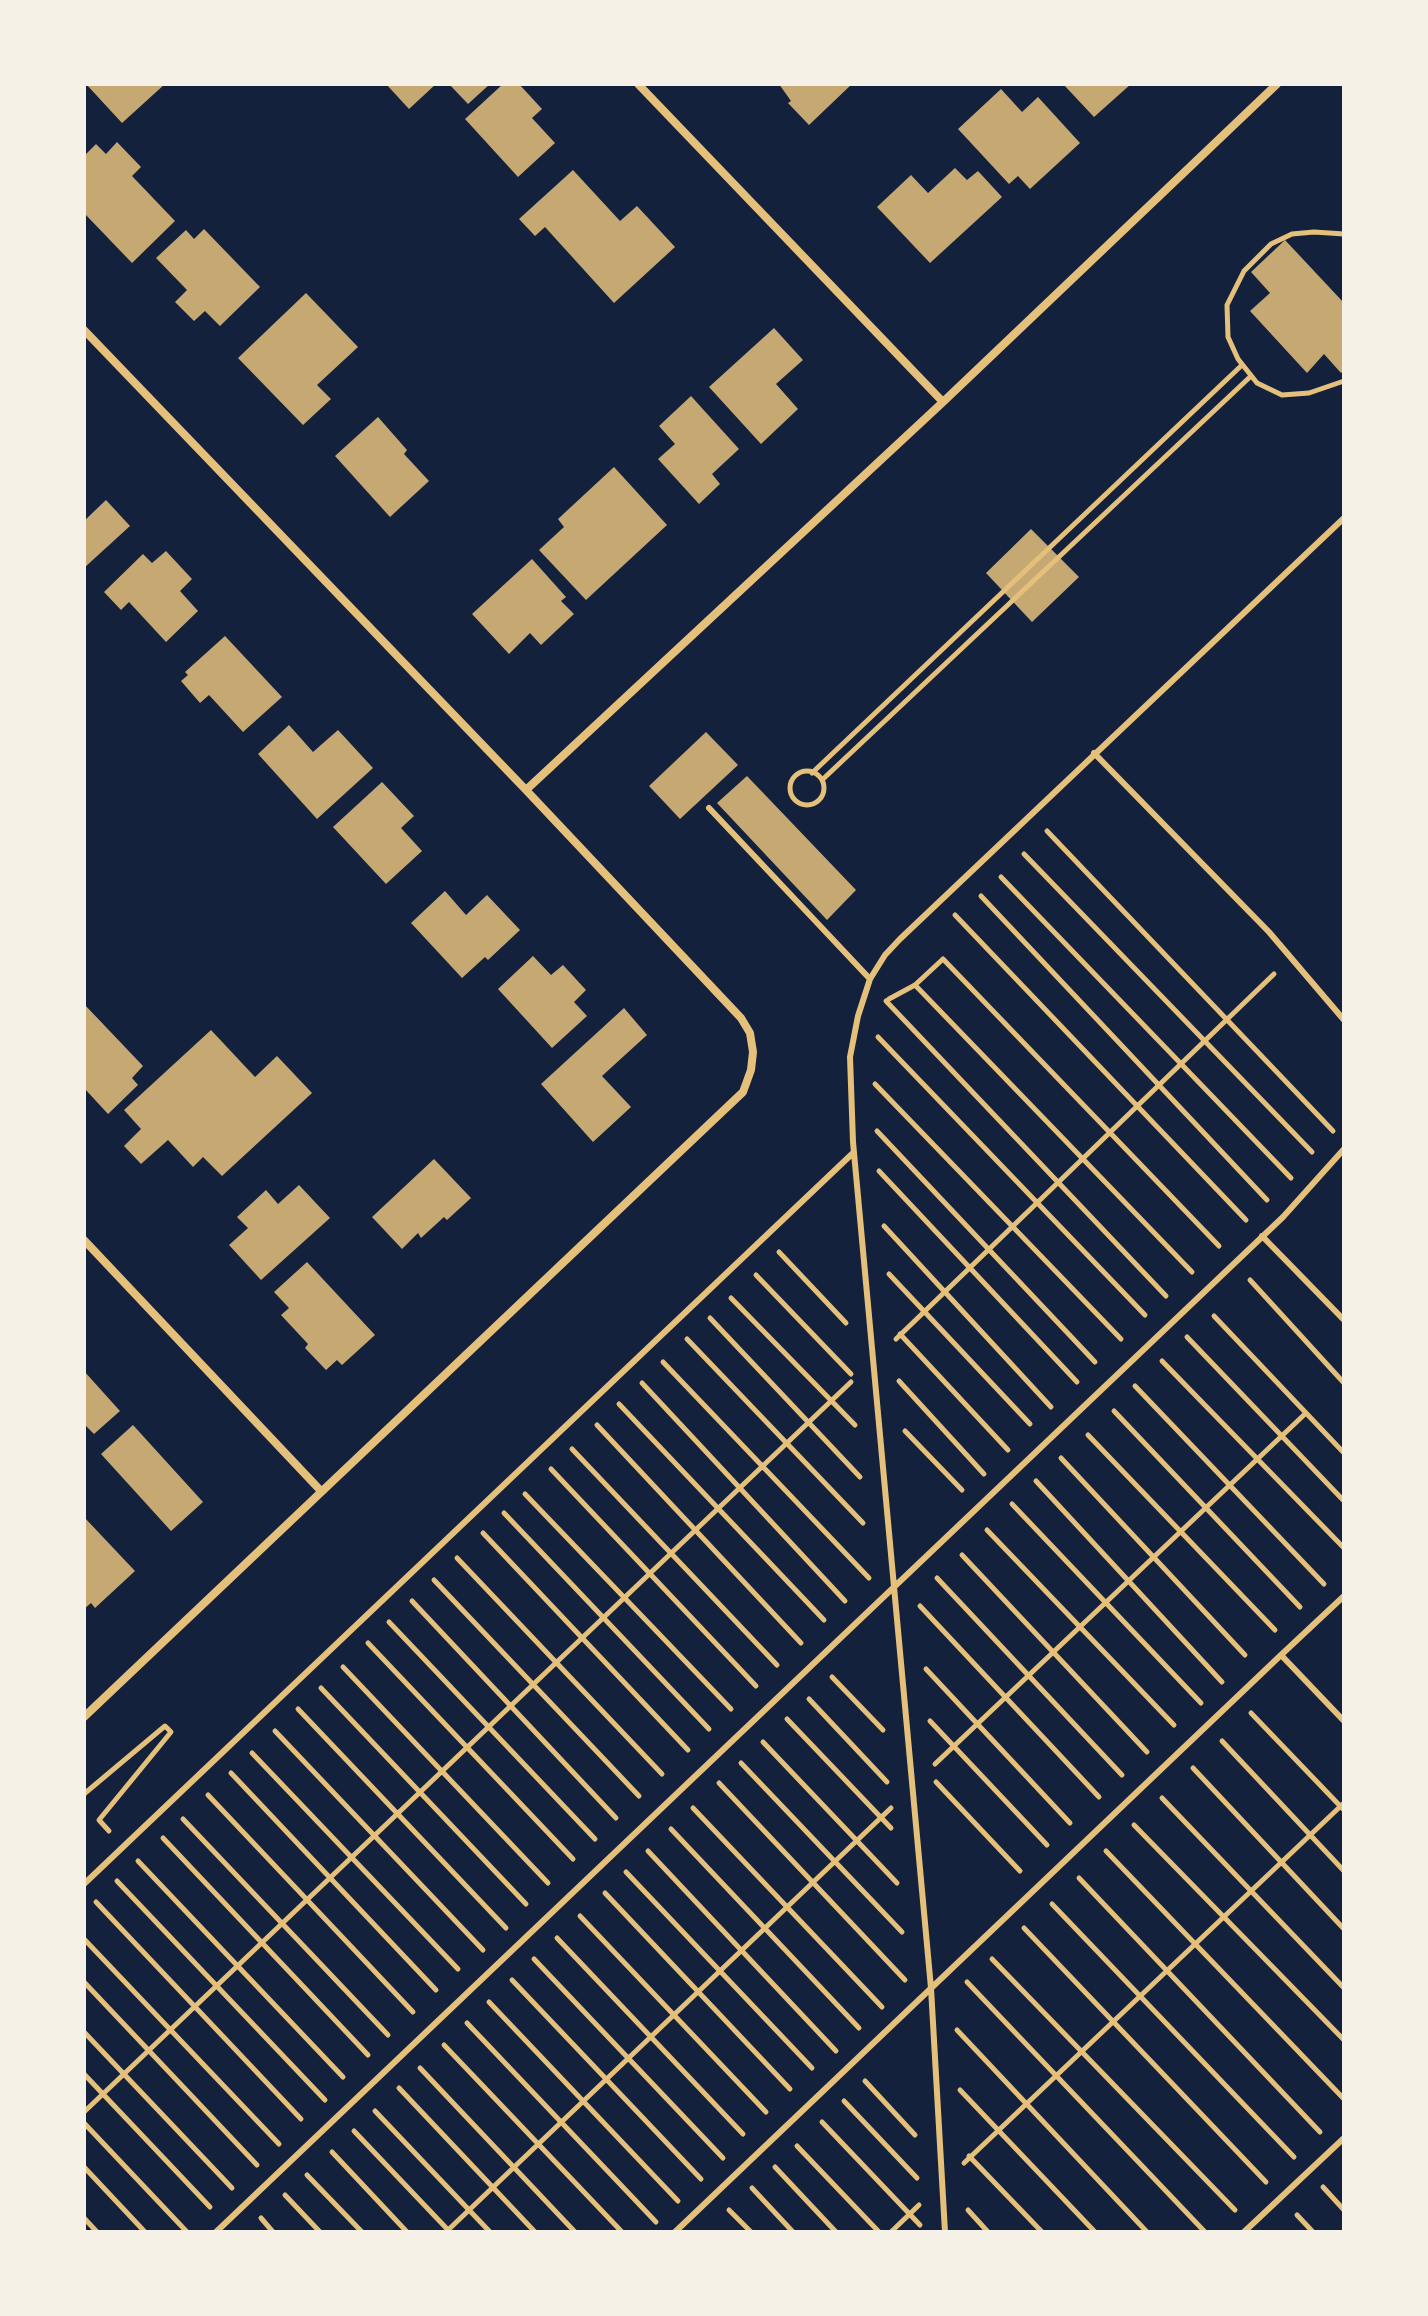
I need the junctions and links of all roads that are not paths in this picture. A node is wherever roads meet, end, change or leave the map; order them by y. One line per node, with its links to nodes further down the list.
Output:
1 (638, 84): 4 (street)
2 (1277, 84): 4 (street)
3 (84, 330): 7 (street)
4 (943, 402): 7 (street)
5 (1344, 518): 6 (lane)
6 (1094, 753): 9 (lane); 10 (lane)
7 (526, 790): 16 (street)
8 (709, 808): 9 (lane)
9 (870, 979): 12 (lane)
10 (1344, 1020)
11 (1344, 1149): 13 (lane)
12 (853, 1153): 17 (lane); 22 (lane)
13 (1262, 1236): 15 (lane); 17 (lane)
14 (84, 1240): 16 (street)
15 (1344, 1320)
16 (321, 1491): 20 (street)
17 (896, 1584): 23 (lane); 25 (lane)
18 (1342, 1598): 19 (lane)
19 (1281, 1655): 21 (lane); 23 (lane)
20 (84, 1717)
21 (1344, 1721)
22 (84, 1884)
23 (931, 1988): 26 (lane); 27 (lane)
24 (1344, 2138): 28 (lane)
25 (216, 2232)
26 (675, 2232)
27 (945, 2232)
28 (1244, 2232)

